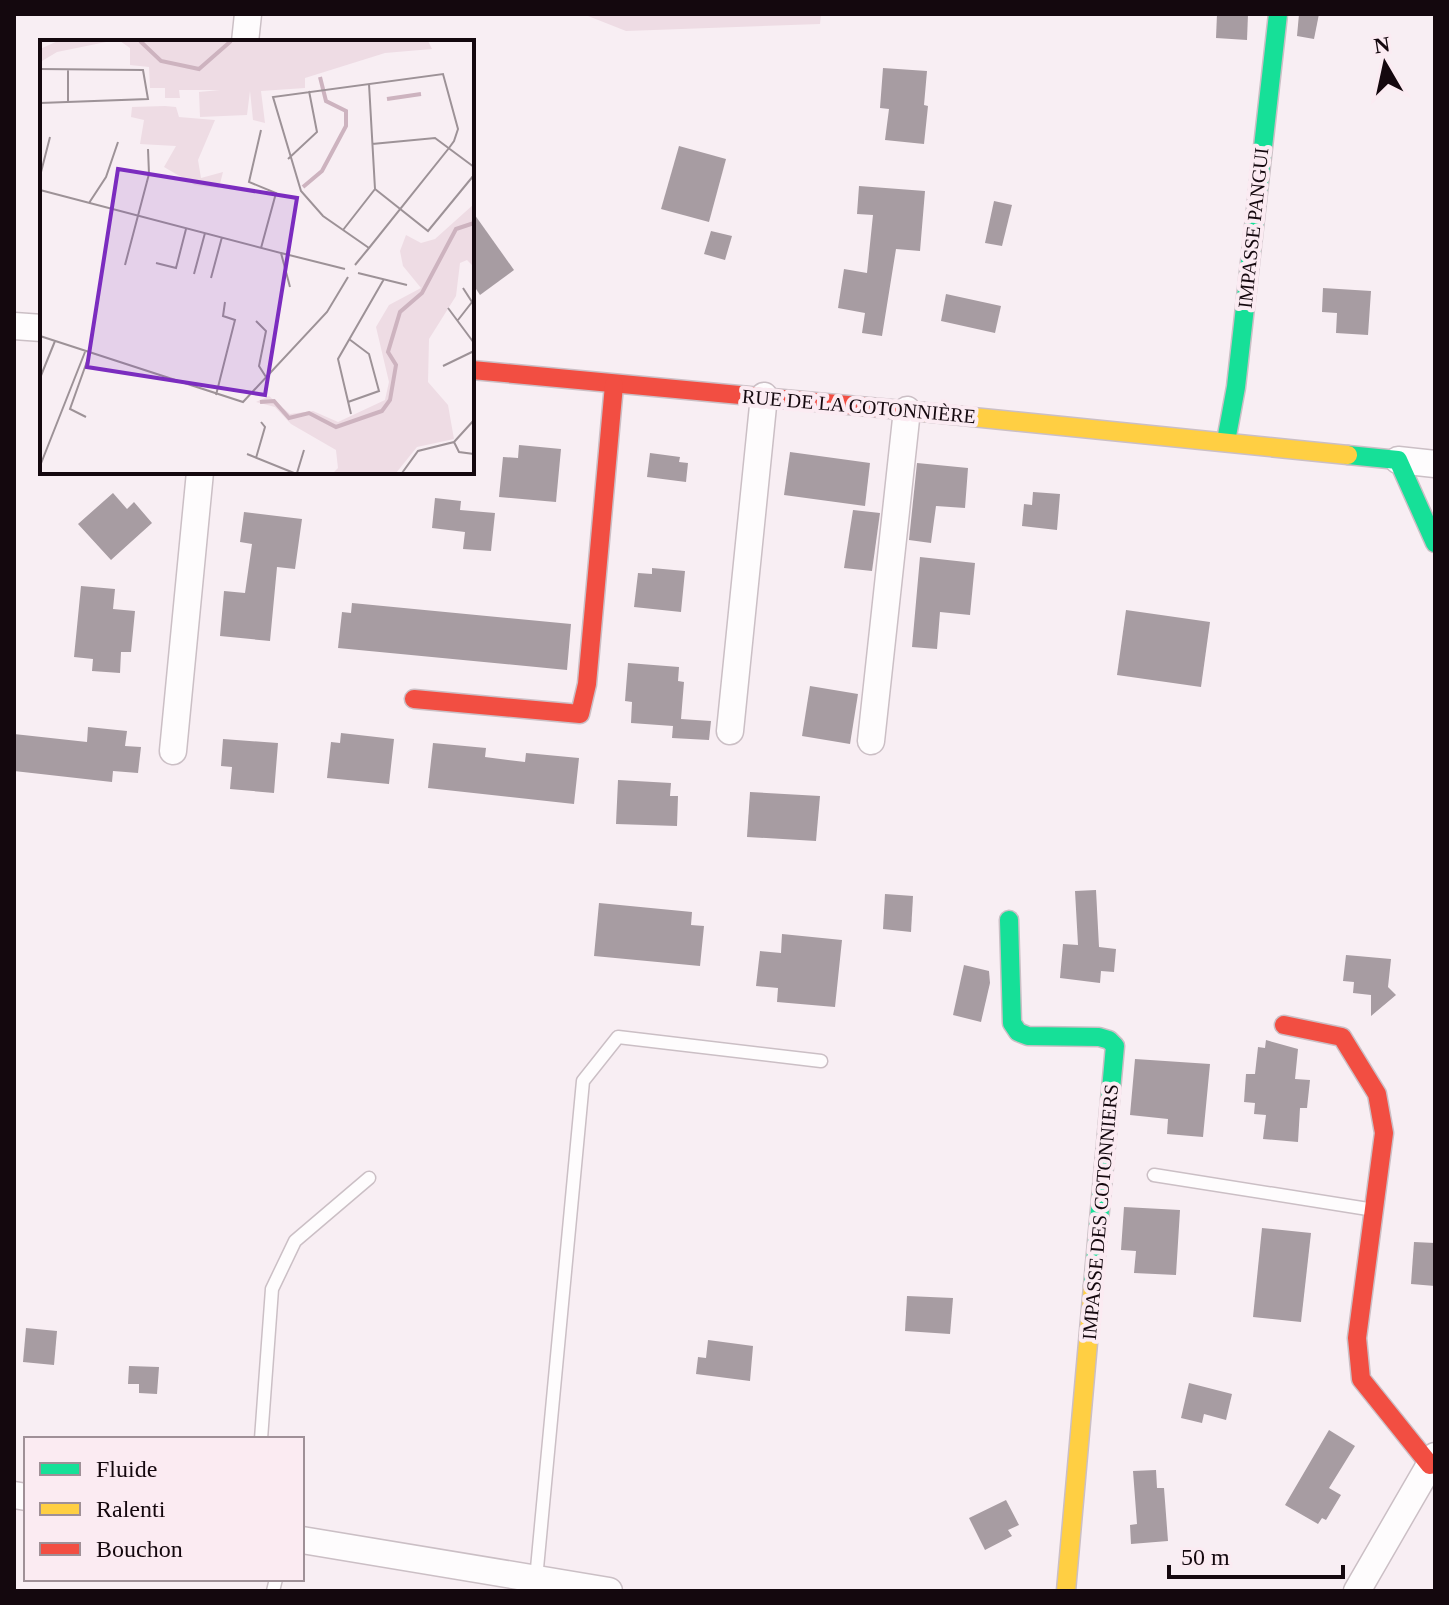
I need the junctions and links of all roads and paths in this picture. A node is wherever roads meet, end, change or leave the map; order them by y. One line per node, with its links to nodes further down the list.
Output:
1 (248, 14): 3 (street)
2 (1278, 14): 10 (street, IMPASSE PANGUI)
3 (245, 40)
4 (14, 326): 5 (street)
5 (40, 328)
6 (474, 370): 7 (street, RUE DE LA COTONNIÈRE)
7 (614, 385): 8 (street, RUE DE LA COTONNIÈRE); 15 (street)
8 (764, 396): 9 (street, RUE DE LA COTONNIÈRE); 16 (street)
9 (907, 410): 10 (street, RUE DE LA COTONNIÈRE); 17 (street)
10 (1226, 441): 11 (street, RUE DE LA COTONNIÈRE)
11 (1398, 460): 12 (street); 14 (street)
12 (1435, 464)
13 (200, 474): 18 (street)
14 (1435, 543)
15 (414, 699)
16 (730, 731)
17 (871, 741)
18 (173, 751)
19 (1009, 920): 31 (street, IMPASSE DES COTONNIERS)
20 (1284, 1025): 24 (street)
21 (821, 1061): 28 (lane)
22 (1154, 1175): 24 (lane)
23 (369, 1178): 25 (lane)
24 (1372, 1209): 26 (street)
25 (261, 1437)
26 (1432, 1460): 32 (street)
27 (304, 1540): 28 (street)
28 (536, 1579): 29 (street)
29 (571, 1588): 30 (street)
30 (609, 1591)
31 (1066, 1591)
32 (1357, 1591)

